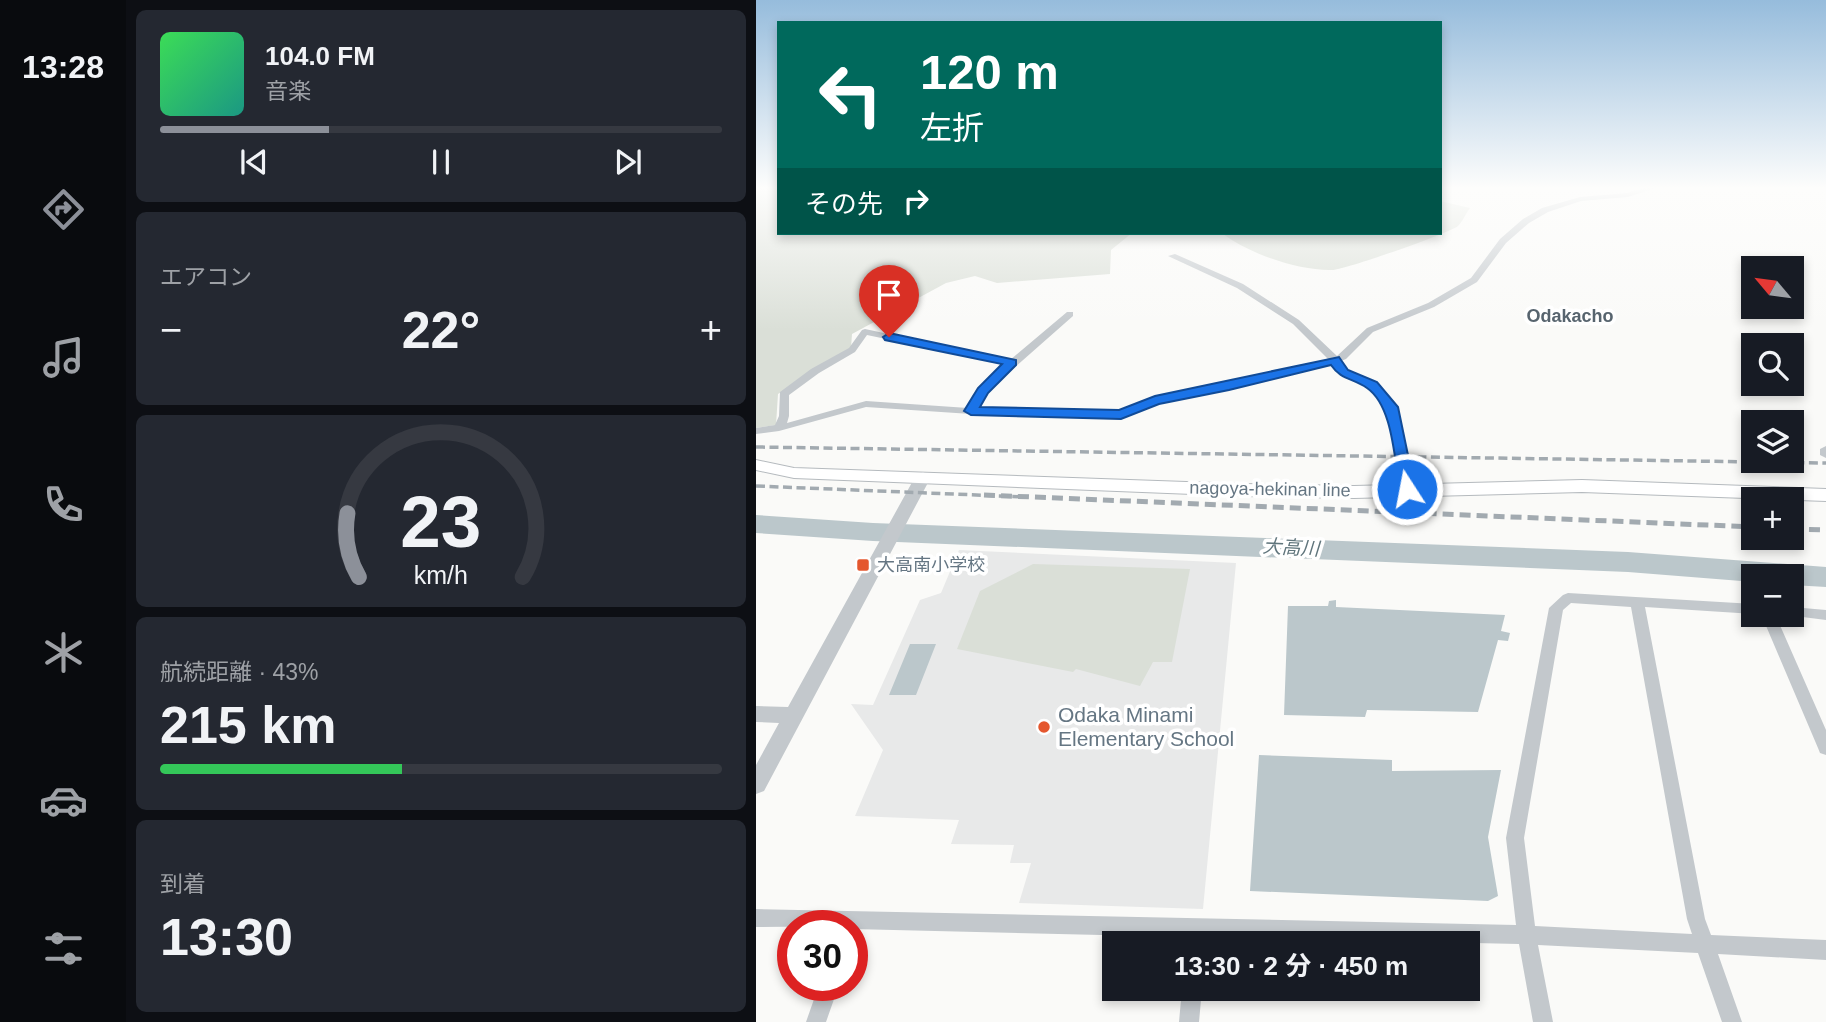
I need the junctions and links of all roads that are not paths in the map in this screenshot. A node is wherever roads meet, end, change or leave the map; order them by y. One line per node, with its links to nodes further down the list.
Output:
1 (1511, 235): 4 (street)
2 (1172, 256): 4 (street)
3 (1070, 314): 5 (street)
4 (1335, 360): 6 (street); 13 (street)
5 (1012, 363): 6 (street); 7 (street)
6 (971, 411): 7 (street)
7 (779, 428): 8 (street)
8 (756, 431)
9 (1826, 449): 10 (street)
10 (1826, 455)
11 (756, 465): 12 (main road, nagoya-hekinan line)
12 (923, 477): 13 (main road, nagoya-hekinan line); 21 (street)
13 (1408, 490): 14 (main road, nagoya-hekinan line)
14 (1826, 495)
15 (1637, 603): 16 (street); 29 (street); 30 (street)
16 (1741, 608)
17 (1804, 613): 18 (street)
18 (1826, 615)
19 (1774, 627): 22 (street)
20 (756, 714): 21 (street)
21 (794, 715): 23 (street)
22 (1826, 748)
23 (756, 785)
24 (756, 918): 25 (street)
25 (777, 919)
26 (868, 923): 27 (street)
27 (1102, 931)
28 (1480, 935): 29 (street)
29 (1527, 935): 30 (street); 36 (street)
30 (1705, 945): 31 (street); 37 (street)
31 (1826, 950)
32 (823, 1001): 34 (street)
33 (1191, 1001): 35 (street)
34 (816, 1022)
35 (1189, 1022)
36 (1543, 1022)
37 (1732, 1022)

